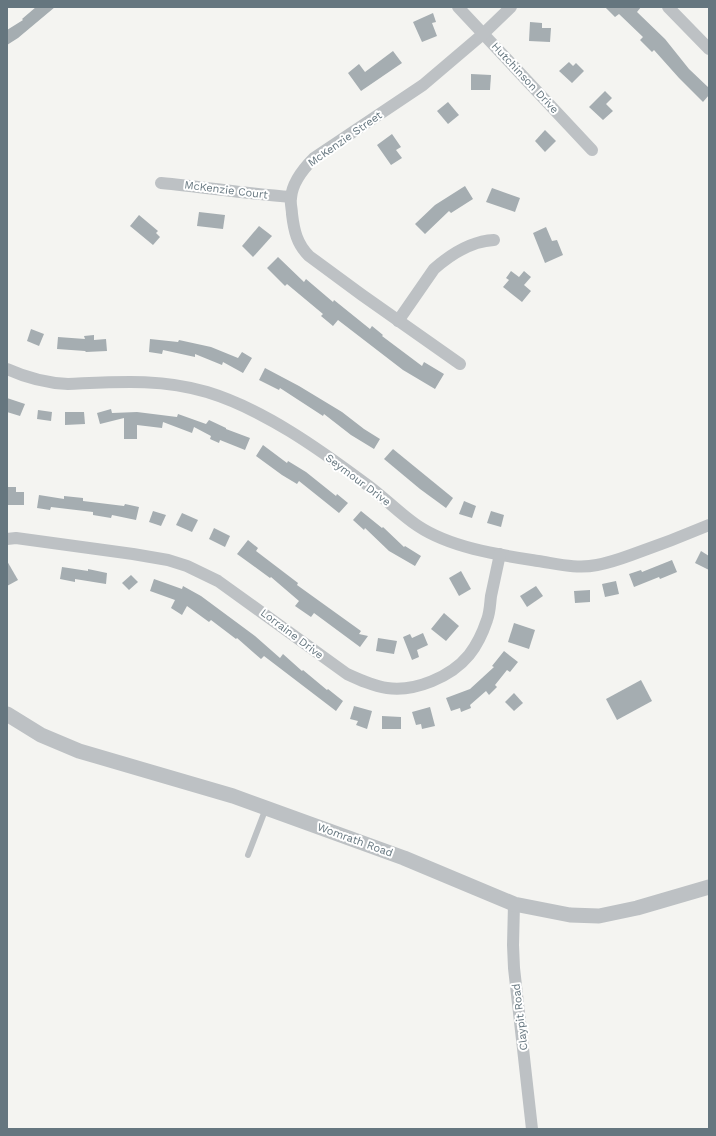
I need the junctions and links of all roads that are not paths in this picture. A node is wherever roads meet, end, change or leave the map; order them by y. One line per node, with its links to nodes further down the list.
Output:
1 (458, 7): 4 (street, Hutchinson Drive)
2 (511, 7): 4 (street, McKenzie Street)
3 (668, 7): 5 (street)
4 (483, 34): 6 (street, Hutchinson Drive); 8 (street, McKenzie Street)
5 (709, 49)
6 (592, 150)
7 (161, 183): 8 (street, McKenzie Court)
8 (291, 197): 10 (street, McKenzie Street)
9 (494, 240): 10 (street)
10 (398, 321): 11 (street, McKenzie Street)
11 (460, 364)
12 (7, 369): 15 (street, Seymour Drive)
13 (709, 525): 15 (street, Seymour Drive)
14 (7, 539): 15 (street, Lorraine Drive)
15 (500, 554)
16 (7, 714): 17 (street, Womrath Road)
17 (266, 808): 18 (lane); 20 (street, Womrath Road)
18 (248, 855)
19 (709, 887): 20 (street, Womrath Road)
20 (514, 904): 21 (street, Claypit Road)
21 (532, 1129)

